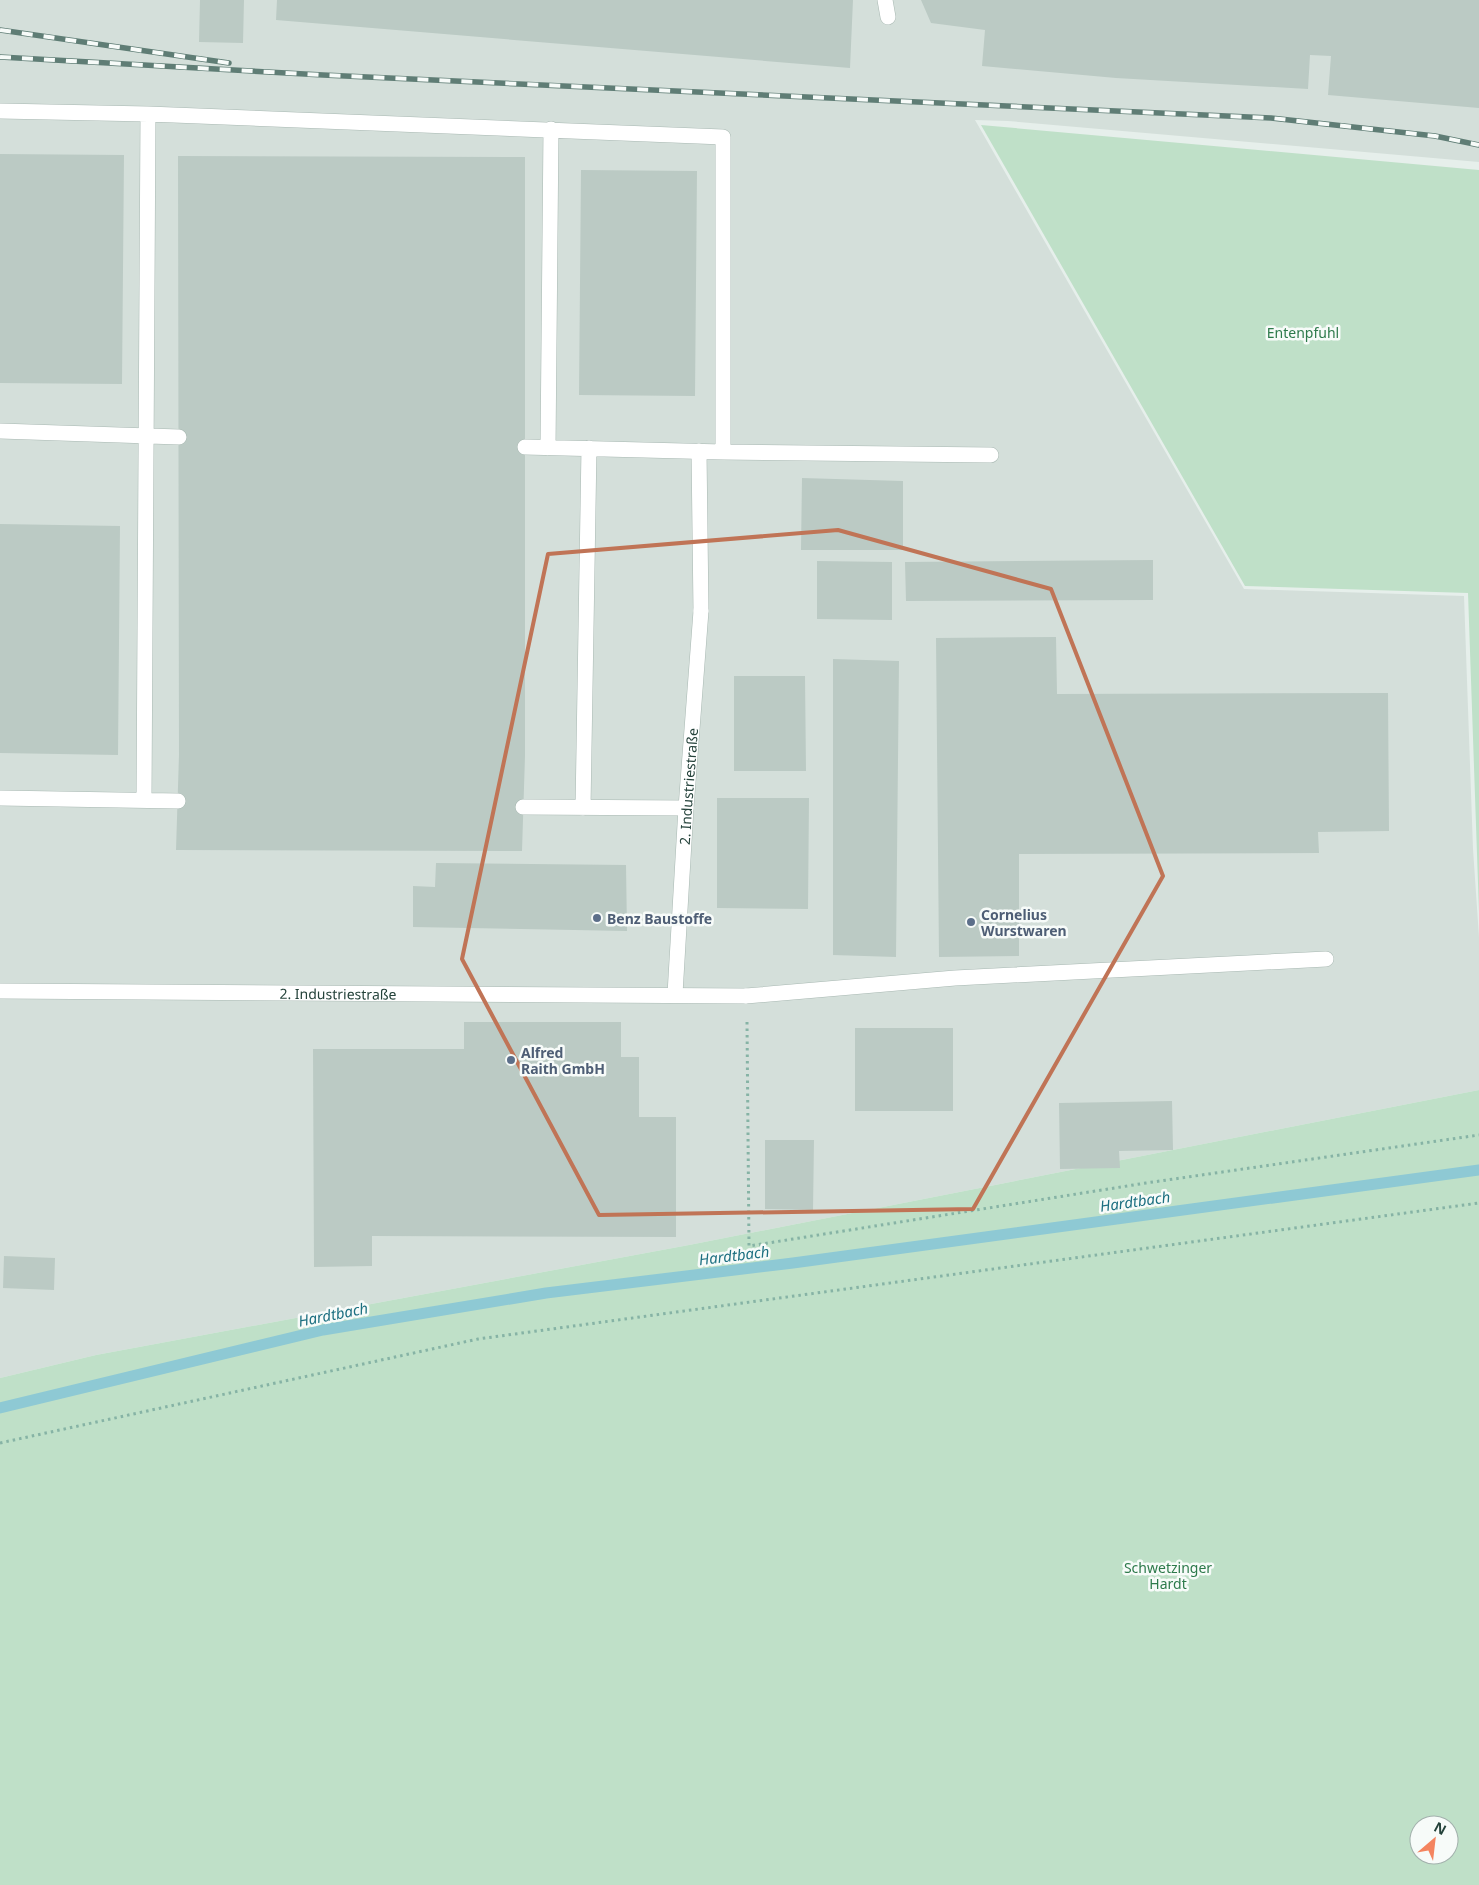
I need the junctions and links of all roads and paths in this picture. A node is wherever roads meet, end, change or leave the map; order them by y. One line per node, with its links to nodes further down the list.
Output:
1 (885, 0): 2 (street)
2 (888, 17)
3 (0, 111): 4 (street)
4 (148, 114): 5 (street); 7 (street)
5 (551, 129): 10 (street); 13 (street)
6 (0, 431): 7 (street)
7 (146, 436): 8 (street); 16 (street)
8 (179, 437)
9 (525, 447): 10 (street)
10 (548, 448): 11 (street)
11 (589, 448): 12 (street); 19 (street)
12 (699, 451): 13 (street); 20 (street, 2. Industriestraße)
13 (723, 452): 14 (street)
14 (991, 454)
15 (0, 798): 16 (street)
16 (144, 800): 17 (street)
17 (178, 801)
18 (523, 807): 19 (street)
19 (583, 808): 20 (street)
20 (686, 808): 23 (street, 2. Industriestraße)
21 (1326, 959): 24 (street, 2. Industriestraße)
22 (0, 991): 23 (street, 2. Industriestraße)
23 (675, 994): 24 (street, 2. Industriestraße)
24 (746, 996): 25 (path)
25 (1479, 1134)
26 (1479, 1203): 27 (path)
27 (0, 1443)

